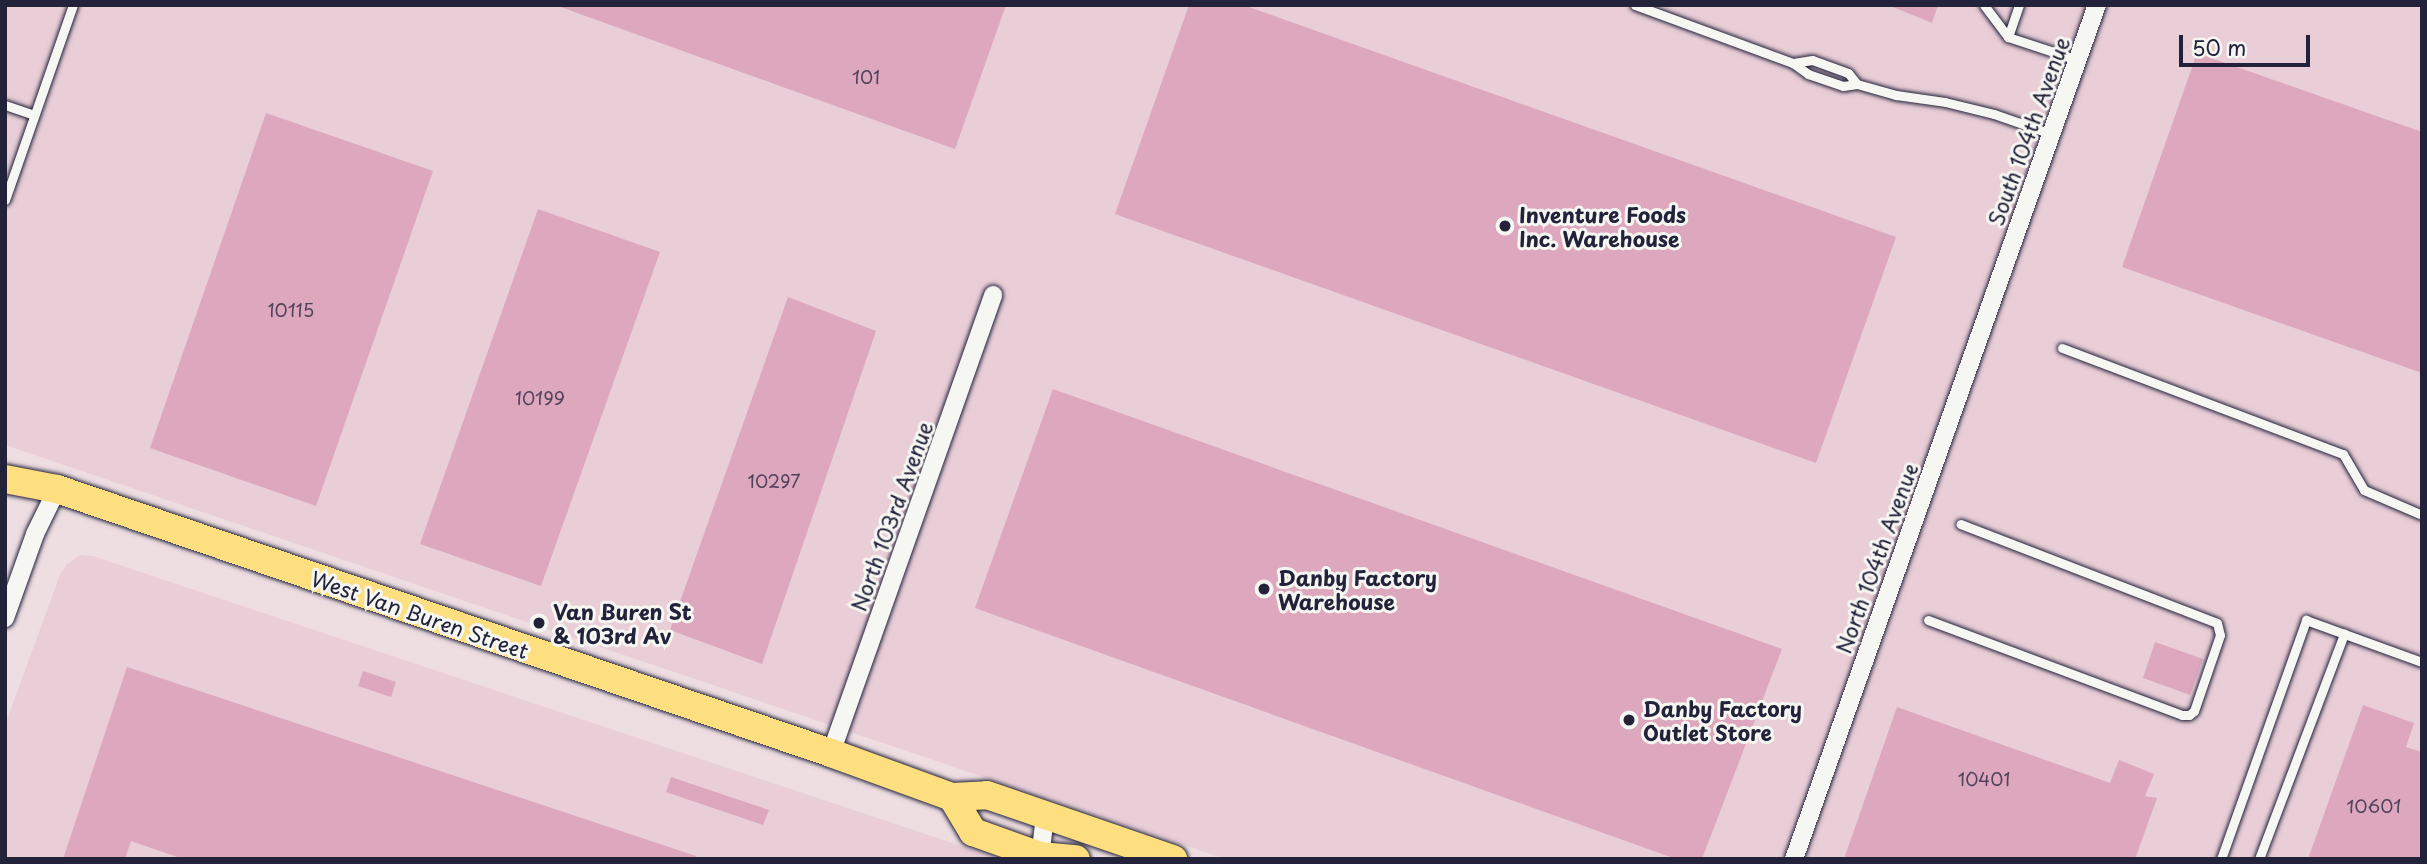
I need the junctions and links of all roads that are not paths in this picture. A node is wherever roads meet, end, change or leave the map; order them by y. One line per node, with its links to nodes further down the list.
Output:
1 (73, 5): 9 (lane)
2 (1635, 5): 10 (lane)
3 (1984, 5): 6 (lane)
4 (2019, 5): 6 (lane)
5 (2097, 5): 7 (street, South 104th Avenue)
6 (2008, 37): 7 (lane)
7 (2078, 60): 10 (street, South 104th Avenue)
8 (5, 105): 9 (lane)
9 (34, 115): 11 (lane)
10 (2051, 134): 12 (street, South 104th Avenue)
11 (5, 201)
12 (2002, 272): 30 (street, North 104th Avenue)
13 (993, 295): 23 (street, North 103rd Avenue)
14 (2062, 348): 17 (lane)
15 (5, 479): 16 (main road, West Van Buren Street)
16 (57, 489): 19 (street); 23 (main road, West Van Buren Street)
17 (2422, 515)
18 (1961, 524): 20 (lane)
19 (5, 618)
20 (1928, 620)
21 (2343, 634): 22 (lane); 31 (lane); 32 (lane)
22 (2422, 662)
23 (831, 753): 24 (main road, West Van Buren Street)
24 (952, 797): 25 (main road, West Van Buren Street); 26 (main road)
25 (1045, 815): 26 (street); 29 (main road, West Van Buren Street)
26 (1040, 857): 27 (main road); 28 (main road)
27 (1076, 859)
28 (1131, 859)
29 (1172, 859)
30 (1794, 859)
31 (2221, 859)
32 (2259, 859)

